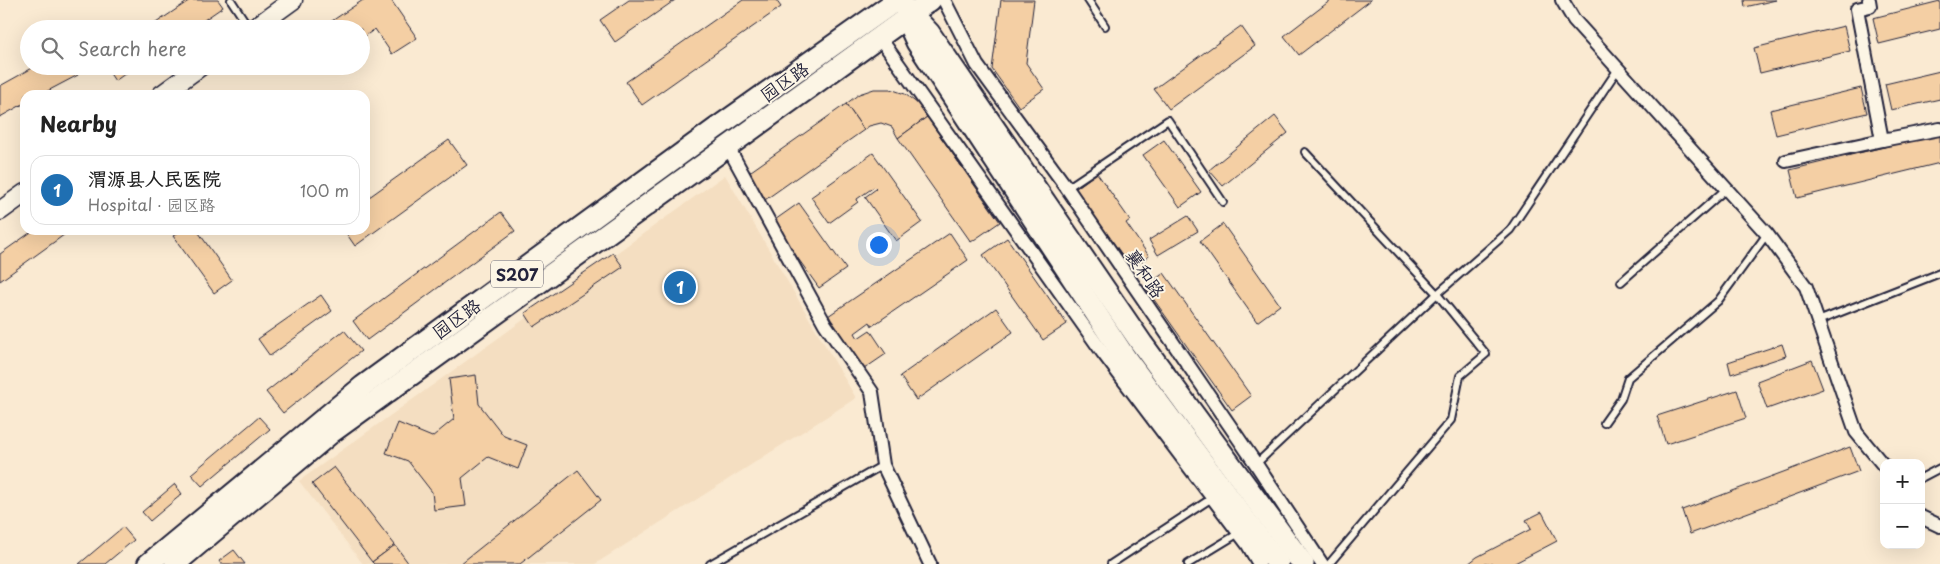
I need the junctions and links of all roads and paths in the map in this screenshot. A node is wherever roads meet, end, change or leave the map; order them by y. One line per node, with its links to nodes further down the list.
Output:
1 (231, 0): 9 (lane)
2 (293, 0): 10 (main road)
3 (931, 0): 8 (main road, S207)
4 (944, 0): 21 (street, 襄和路)
5 (1088, 0): 11 (lane)
6 (1562, 0): 13 (street)
7 (1869, 0): 17 (street)
8 (900, 5): 12 (main road, 园区路 / S207); 41 (main road, 园区路 / S207); 48 (highway); 49 (highway)
9 (245, 20)
10 (264, 20)
11 (1105, 26)
12 (880, 38): 18 (main road, 园区路 / S207); 37 (street)
13 (1618, 69): 22 (street); 29 (lane)
14 (189, 75): 15 (main road)
15 (168, 90)
16 (1940, 129): 17 (street)
17 (1882, 140): 20 (street)
18 (728, 147): 34 (street); 42 (main road, 园区路 / S207)
19 (1306, 152): 29 (lane)
20 (1786, 161)
21 (1067, 188): 24 (lane); 33 (street, 襄和路)
22 (1726, 188): 26 (street); 28 (lane)
23 (20, 197): 25 (main road)
24 (1223, 202)
25 (0, 211)
26 (1767, 234): 30 (street); 31 (lane)
27 (1940, 273): 30 (lane)
28 (1621, 282)
29 (1437, 294): 33 (lane); 51 (lane)
30 (1818, 321): 32 (street)
31 (1604, 422)
32 (1880, 461)
33 (1256, 464): 50 (street, 襄和路)
34 (883, 465): 43 (lane); 44 (street)
35 (1940, 468): 36 (lane)
36 (1925, 476)
37 (1212, 498): 40 (street); 45 (lane)
38 (1925, 519): 39 (street)
39 (1940, 526)
40 (1239, 533): 46 (lane); 47 (street)
41 (148, 564)
42 (175, 564)
43 (710, 564)
44 (930, 564)
45 (1111, 564)
46 (1188, 564)
47 (1259, 564)
48 (1278, 564)
49 (1303, 564)
50 (1322, 564)
51 (1329, 564)

